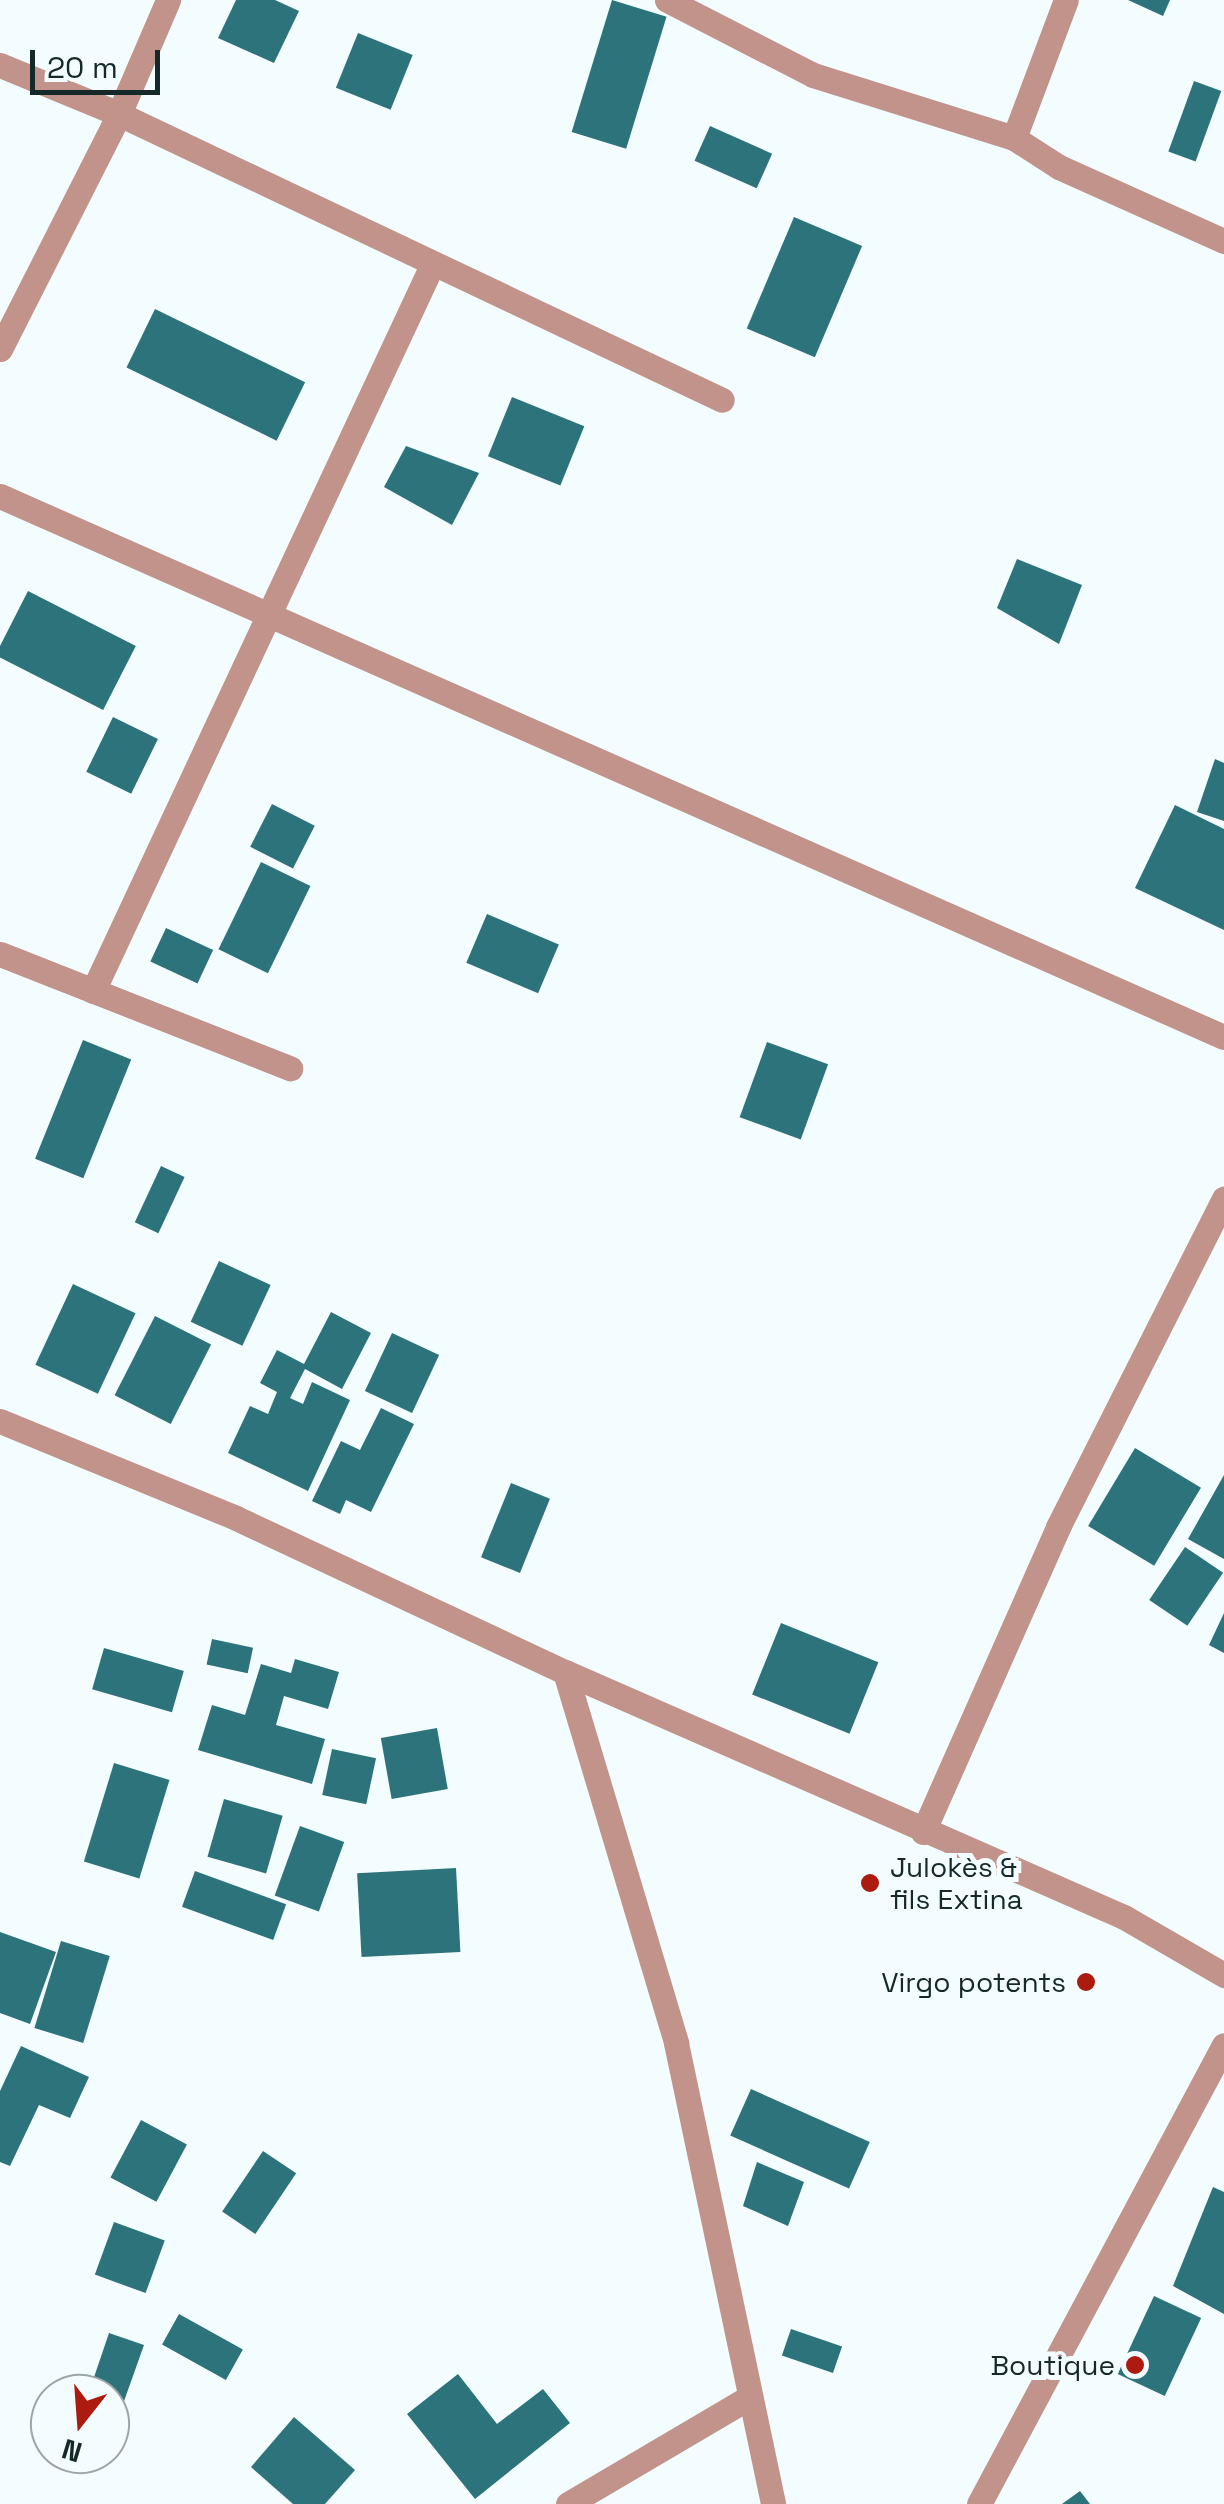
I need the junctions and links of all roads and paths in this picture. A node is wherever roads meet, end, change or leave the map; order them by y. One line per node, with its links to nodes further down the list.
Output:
1 (168, 0): 5 (street)
2 (668, 0): 6 (street)
3 (1066, 0): 6 (street)
4 (0, 66): 5 (street)
5 (119, 114): 8 (street); 9 (street)
6 (1014, 138): 7 (street)
7 (1224, 240)
8 (432, 266): 10 (street); 12 (street)
9 (0, 349)
10 (722, 400)
11 (0, 496): 12 (street)
12 (272, 616): 14 (street); 15 (street)
13 (0, 954): 14 (street)
14 (93, 991): 16 (street)
15 (1224, 1038)
16 (290, 1068)
17 (1224, 1199): 20 (street)
18 (0, 1420): 19 (street)
19 (565, 1672): 20 (street); 23 (street)
20 (923, 1832): 21 (street)
21 (1224, 1975)
22 (1224, 2046): 26 (street)
23 (746, 2400): 24 (street); 25 (street)
24 (568, 2504)
25 (773, 2504)
26 (979, 2504)

